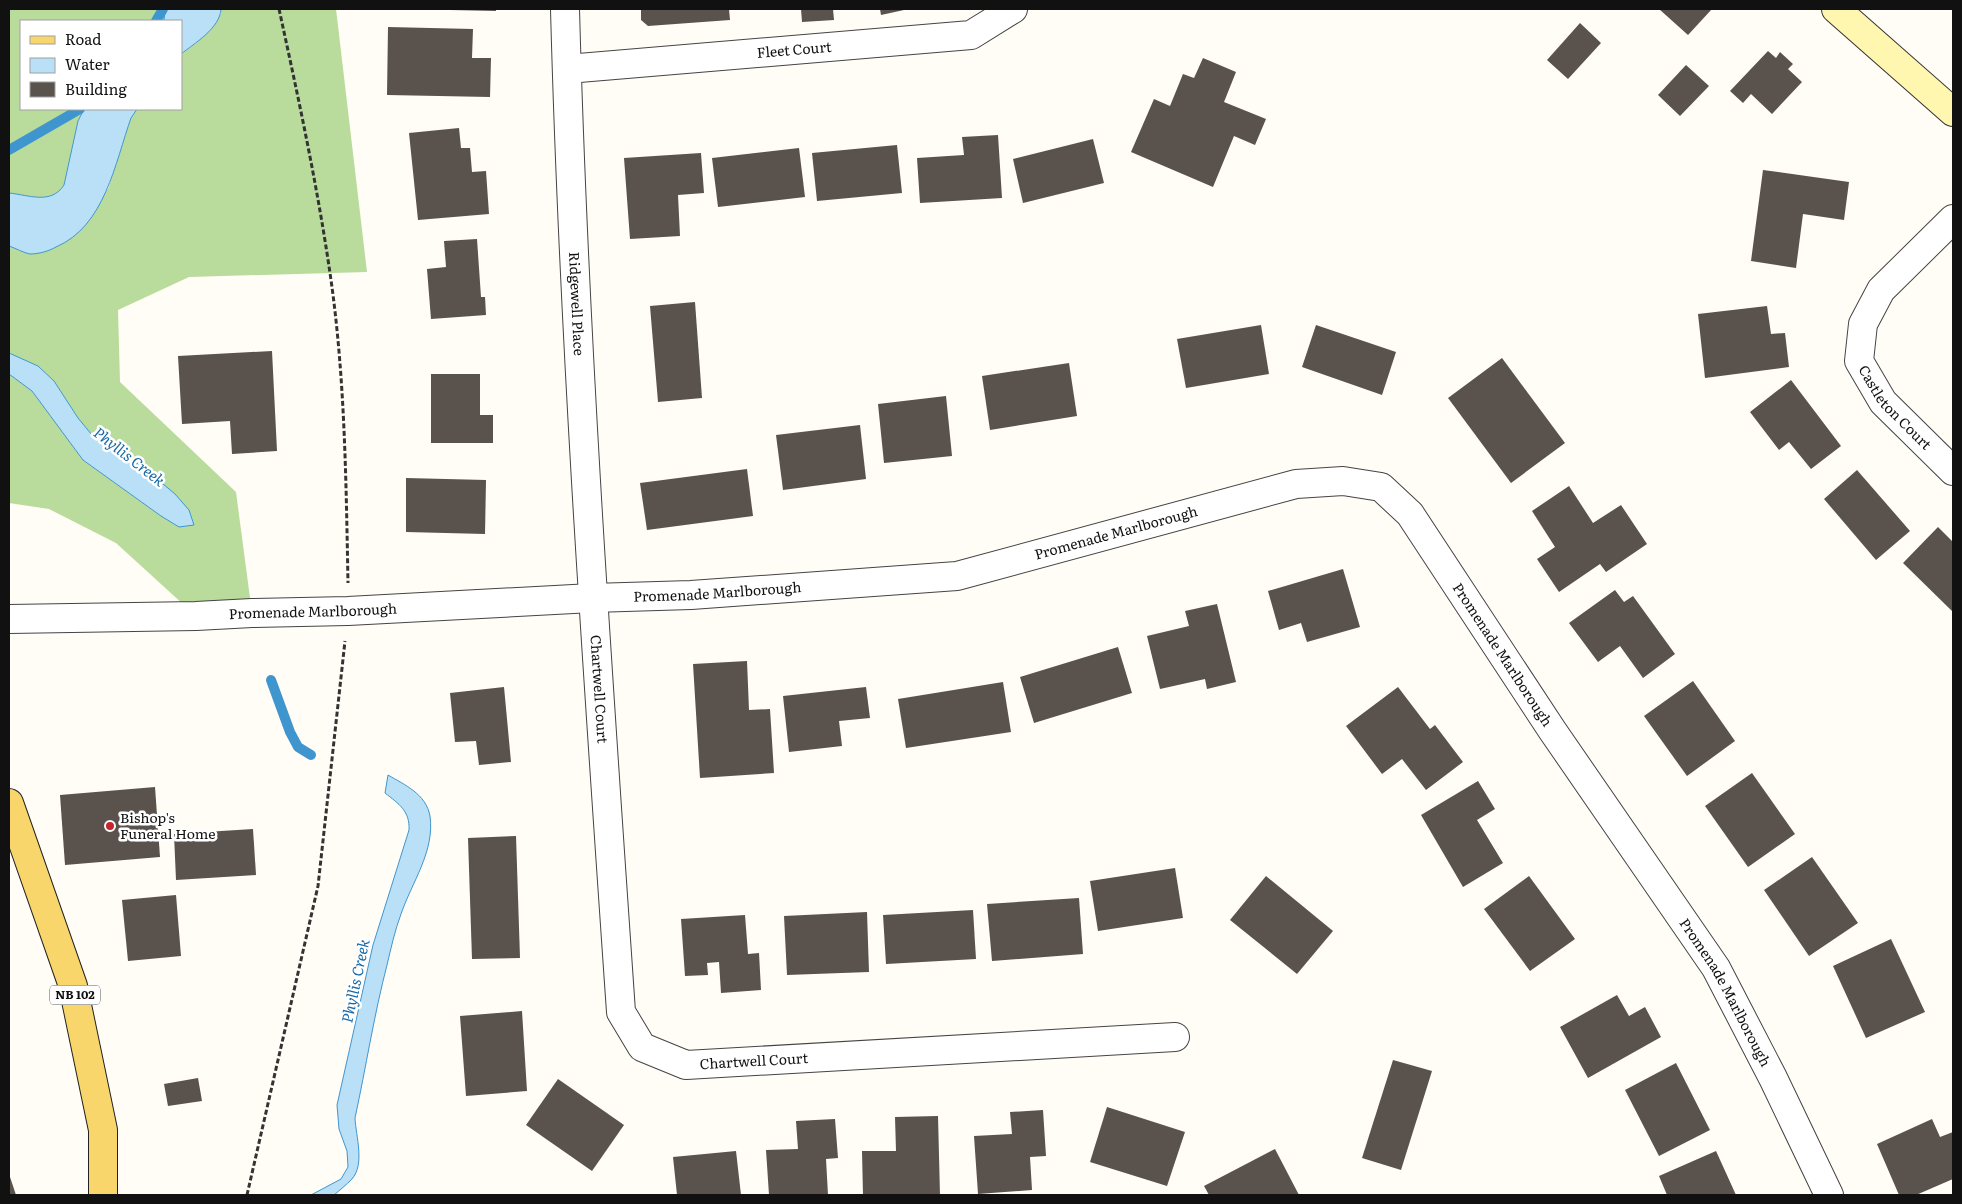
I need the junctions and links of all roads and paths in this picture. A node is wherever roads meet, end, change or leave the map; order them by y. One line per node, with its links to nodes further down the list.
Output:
1 (565, 9): 4 (street, Ridgewell Place)
2 (1013, 9): 4 (street, Fleet Court)
3 (1836, 9): 5 (main road)
4 (567, 69): 8 (street, Ridgewell Place)
5 (1953, 112)
6 (1953, 219): 7 (street, Castleton Court)
7 (1953, 471)
8 (592, 598): 9 (street, Promenade Marlborough); 11 (street, Chartwell Court); 13 (street, Promenade Marlborough)
9 (9, 619)
10 (9, 803): 12 (main road, NB 102)
11 (1176, 1037)
12 (103, 1195)
13 (1829, 1195)

